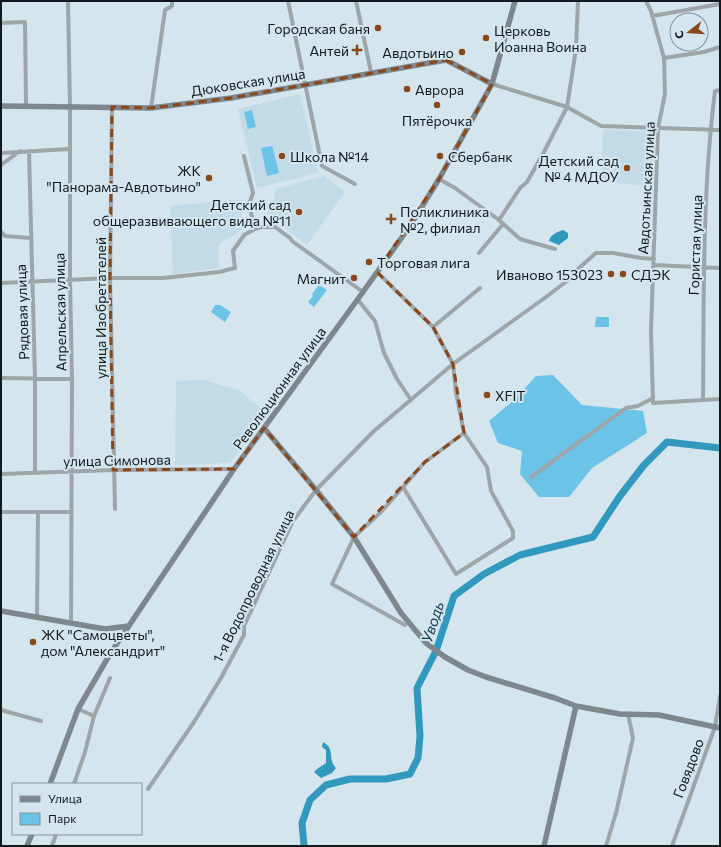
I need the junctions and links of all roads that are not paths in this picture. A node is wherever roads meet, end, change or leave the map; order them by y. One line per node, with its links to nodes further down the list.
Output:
1 (68, 1): 19 (street, Апрельская улица)
2 (172, 1): 22 (street)
3 (288, 1): 15 (street)
4 (356, 1): 13 (street)
5 (515, 1): 14 (main road, Революционная улица)
6 (578, 1): 21 (street)
7 (646, 1): 9 (street, Авдотьинская улица)
8 (720, 4): 9 (street)
9 (652, 16): 12 (street, Авдотьинская улица)
10 (1, 24): 18 (street)
11 (720, 47): 12 (street)
12 (664, 58): 23 (street, Авдотьинская улица)
13 (370, 72): 14 (main road, Дюковская улица); 15 (main road, Дюковская улица)
14 (492, 84): 21 (street); 32 (main road, Революционная улица)
15 (305, 85): 22 (main road, Дюковская улица); 33 (street)
16 (720, 90): 24 (street, Гористая улица)
17 (1, 106): 18 (main road, Дюковская улица)
18 (26, 106): 19 (main road, Дюковская улица)
19 (70, 107): 20 (main road, Дюковская улица); 26 (street, Апрельская улица)
20 (112, 107): 22 (main road, Дюковская улица); 45 (street, улица Изобретателей)
21 (567, 107): 23 (street); 34 (street)
22 (151, 108)
23 (658, 128): 24 (street); 40 (street, Авдотьинская улица)
24 (710, 129): 25 (street); 42 (street, Гористая улица)
25 (720, 130)
26 (69, 149): 28 (street); 46 (street, Апрельская улица)
27 (20, 151): 28 (street); 29 (street); 31 (street)
28 (29, 151): 37 (street, Рядовая улица)
29 (2, 153)
30 (244, 156): 35 (street)
31 (1, 165)
32 (439, 179): 34 (street); 44 (main road, Революционная улица)
33 (355, 184)
34 (501, 222): 38 (street); 39 (street)
35 (255, 229): 45 (street); 50 (street)
36 (1, 232): 37 (street)
37 (31, 238): 47 (street, Рядовая улица)
38 (555, 249)
39 (479, 253)
40 (654, 259): 41 (street, Авдотьинская улица); 53 (street, 1-я Водопроводная улица)
41 (653, 265): 42 (street); 59 (street, Авдотьинская улица)
42 (704, 268): 43 (street); 60 (street, Гористая улица)
43 (720, 268)
44 (377, 272): 50 (main road, Революционная улица); 52 (street)
45 (110, 278): 46 (street); 64 (street, улица Изобретателей)
46 (70, 279): 47 (street); 56 (street, Апрельская улица)
47 (32, 282): 48 (street); 55 (street, Рядовая улица)
48 (1, 283)
49 (480, 288): 52 (street)
50 (363, 292): 51 (main road, Революционная улица)
51 (358, 300): 58 (street); 61 (main road, Революционная улица)
52 (433, 327): 53 (street)
53 (453, 364): 58 (street, 1-я Водопроводная улица); 62 (street)
54 (1, 378): 55 (street)
55 (35, 379): 56 (street); 66 (street, Рядовая улица)
56 (72, 379): 65 (street, Апрельская улица)
57 (720, 399): 60 (street)
58 (410, 400): 70 (street, 1-я Водопроводная улица)
59 (653, 400): 60 (street); 68 (street)
60 (703, 400)
61 (264, 428): 63 (main road, Революционная улица); 70 (main road)
62 (464, 433): 69 (street); 69 (street)
63 (234, 469): 64 (street, улица Симонова); 80 (main road, Революционная улица)
64 (113, 470): 65 (street, улица Симонова); 71 (street, улица Изобретателей)
65 (71, 471): 66 (street, улица Симонова); 74 (street, Апрельская улица)
66 (35, 473): 67 (street, улица Симонова)
67 (1, 474)
68 (531, 477)
69 (403, 487): 75 (street)
70 (316, 490): 75 (main road); 92 (street, 1-я Водопроводная улица)
71 (115, 509)
72 (1, 512): 73 (street)
73 (38, 512): 74 (street); 77 (street)
74 (71, 512): 78 (street, Апрельская улица)
75 (354, 537): 79 (street); 83 (main road)
76 (1, 611): 77 (main road)
77 (37, 618): 78 (main road)
78 (71, 624): 80 (main road)
79 (406, 625)
80 (129, 626): 84 (main road, Революционная улица)
81 (110, 678): 87 (street)
82 (720, 696): 89 (street, Говядово)
83 (576, 706): 86 (main road); 97 (main road)
84 (78, 709): 87 (street); 90 (main road, Революционная улица)
85 (1, 710): 88 (street)
86 (628, 714): 89 (main road); 98 (street)
87 (94, 716): 91 (street)
88 (41, 721)
89 (718, 727): 99 (street, Говядово)
90 (50, 783)
91 (74, 783)
92 (148, 789)
93 (32, 835): 95 (main road)
94 (56, 835): 96 (street)
95 (27, 846)
96 (52, 846)
97 (544, 846)
98 (606, 846)
99 (672, 846)

